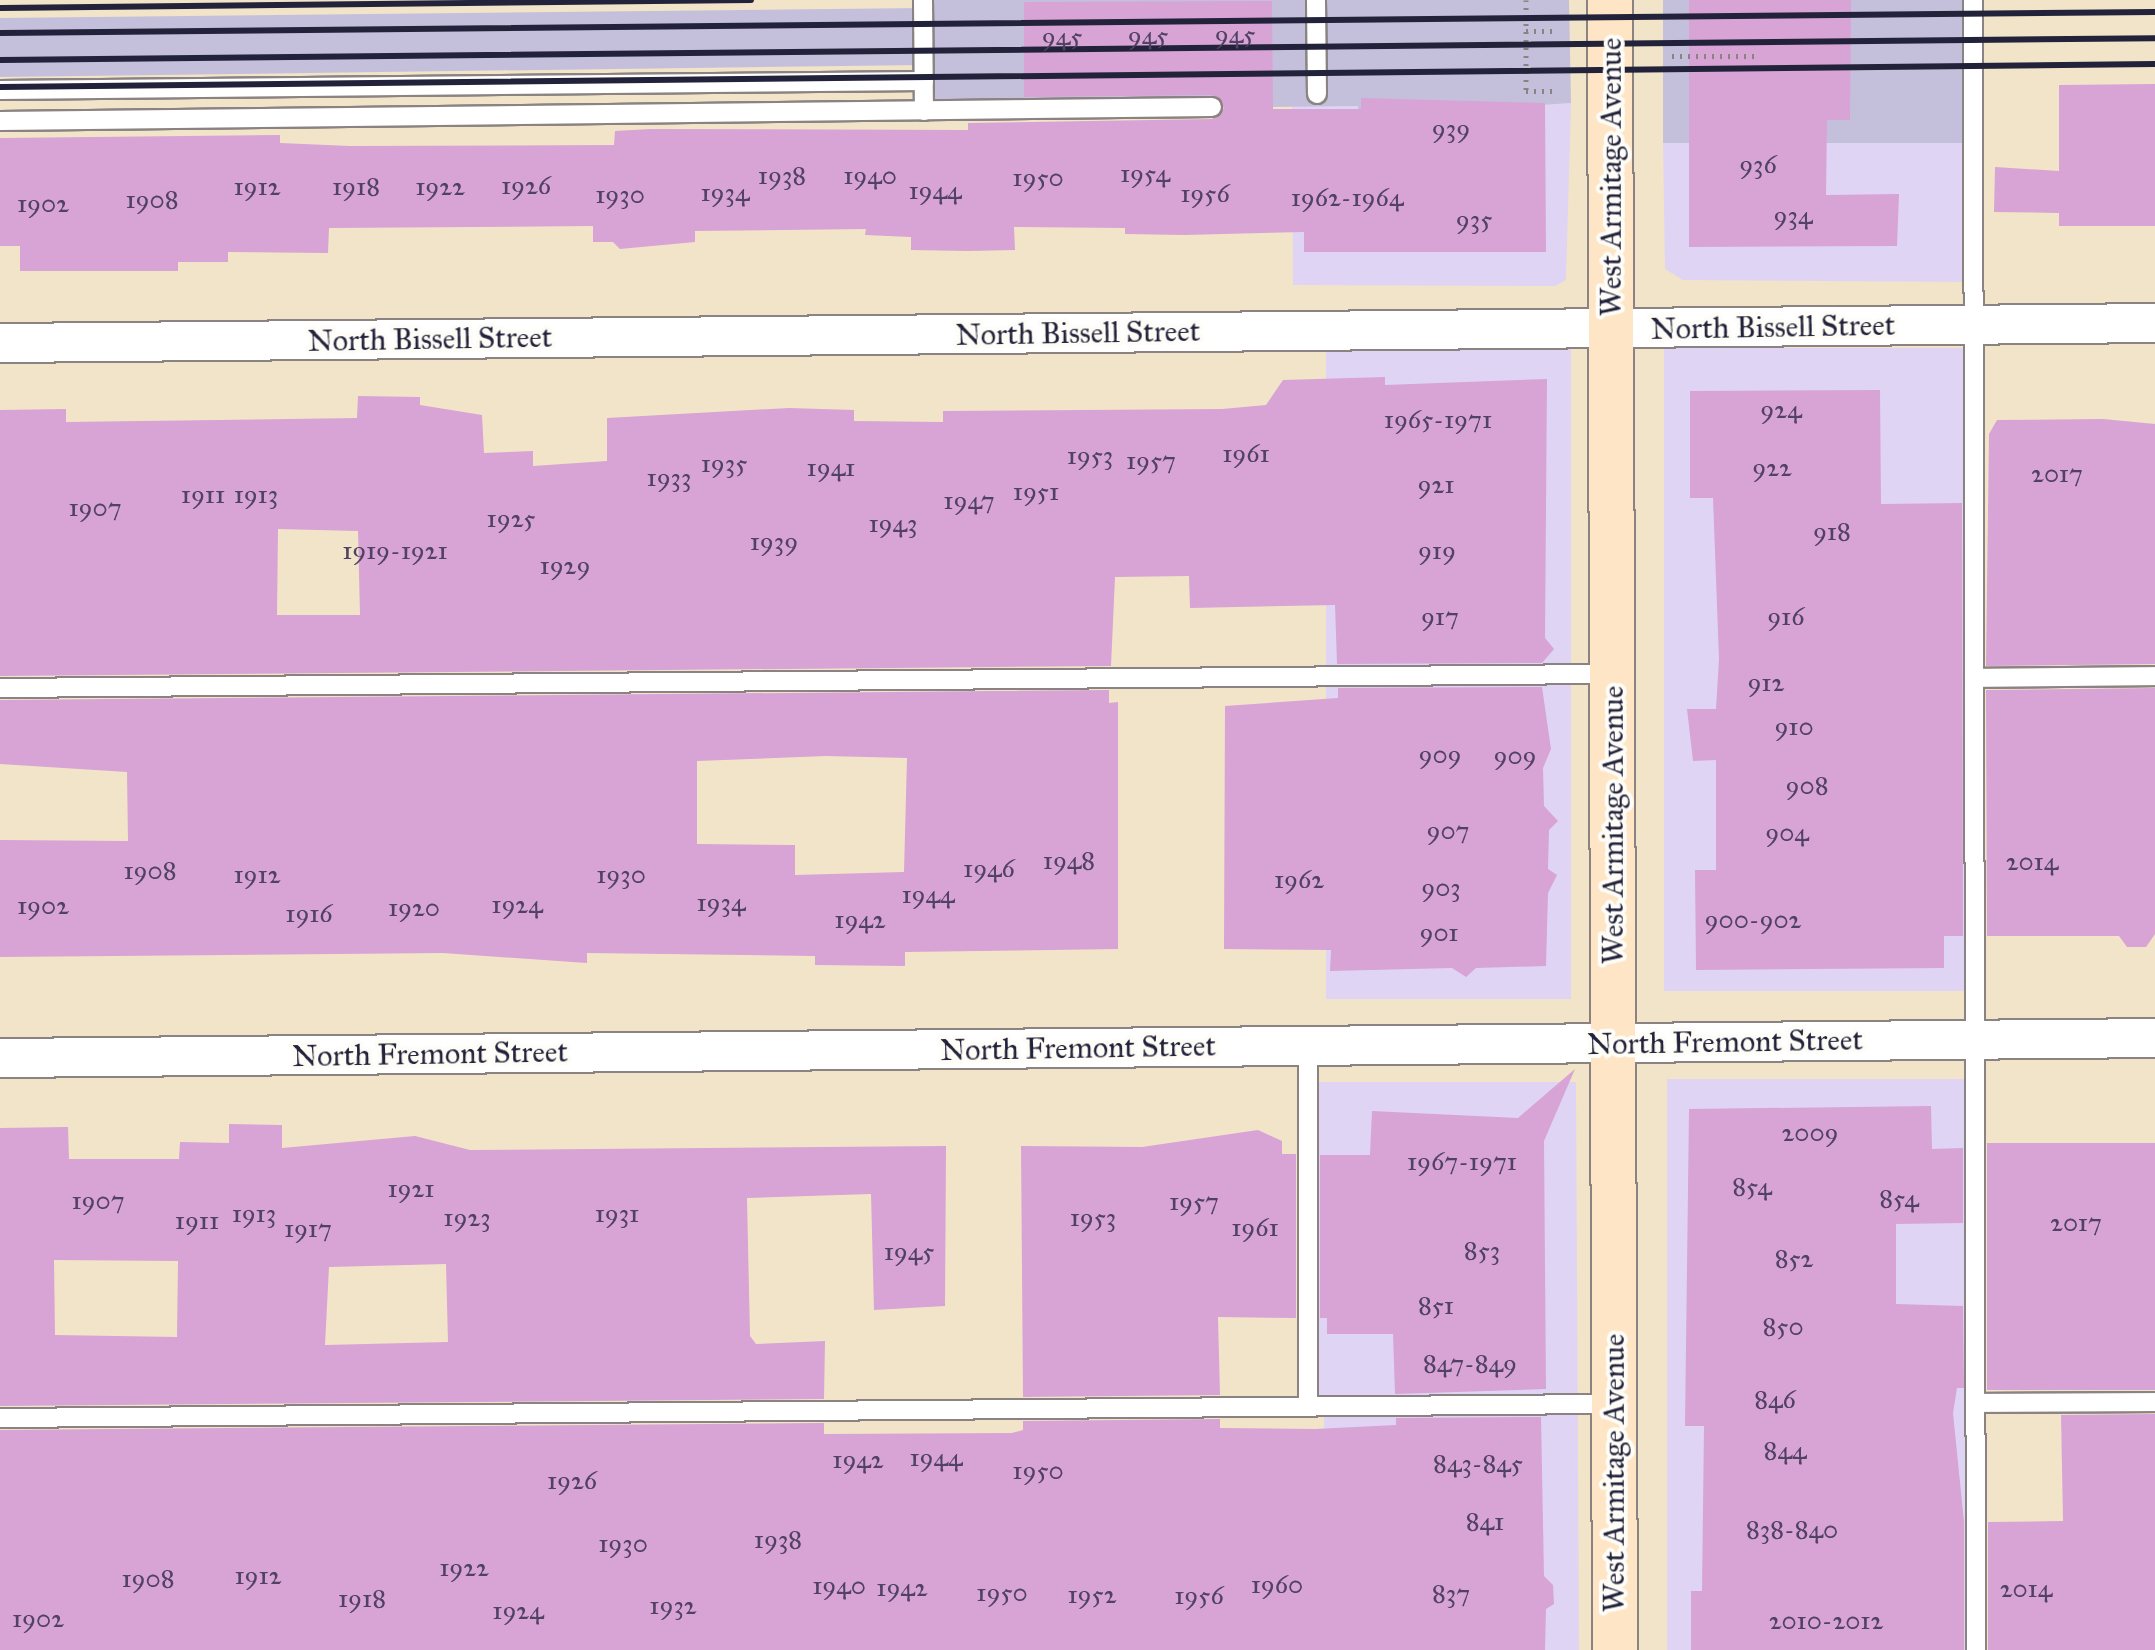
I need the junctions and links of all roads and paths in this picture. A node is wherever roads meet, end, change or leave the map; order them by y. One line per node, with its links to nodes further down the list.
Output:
1 (923, 0): 10 (lane)
2 (1316, 0): 13 (lane)
3 (1526, 0): 6 (path)
4 (1610, 0): 19 (main road, West Armitage Avenue)
5 (1973, 0): 18 (lane)
6 (1526, 31): 7 (path); 12 (path)
7 (1554, 31)
8 (1672, 56): 9 (path)
9 (1758, 56)
10 (924, 81): 11 (lane); 15 (lane)
11 (0, 90)
12 (1554, 91)
13 (1317, 94)
14 (1212, 107): 15 (lane)
15 (924, 111): 16 (lane)
16 (0, 121)
17 (2155, 323): 18 (street, North Bissell Street)
18 (1973, 325): 19 (street, North Bissell Street); 23 (lane)
19 (1612, 328): 20 (street, North Bissell Street); 21 (main road, West Armitage Avenue)
20 (0, 343)
21 (1612, 674): 24 (lane); 27 (main road, West Armitage Avenue)
22 (2155, 676): 23 (lane)
23 (1974, 678): 26 (lane)
24 (0, 688)
25 (2155, 1038): 26 (street, North Fremont Street)
26 (1974, 1040): 27 (street, North Fremont Street); 31 (lane)
27 (1614, 1043): 28 (street, North Fremont Street); 32 (main road, West Armitage Avenue)
28 (1308, 1046): 29 (street, North Fremont Street); 33 (lane)
29 (0, 1058)
30 (2155, 1402): 31 (lane)
31 (1975, 1403): 36 (lane)
32 (1614, 1404): 33 (lane); 35 (main road, West Armitage Avenue)
33 (1308, 1407): 34 (lane)
34 (0, 1418)
35 (1615, 1650)
36 (1976, 1650)

